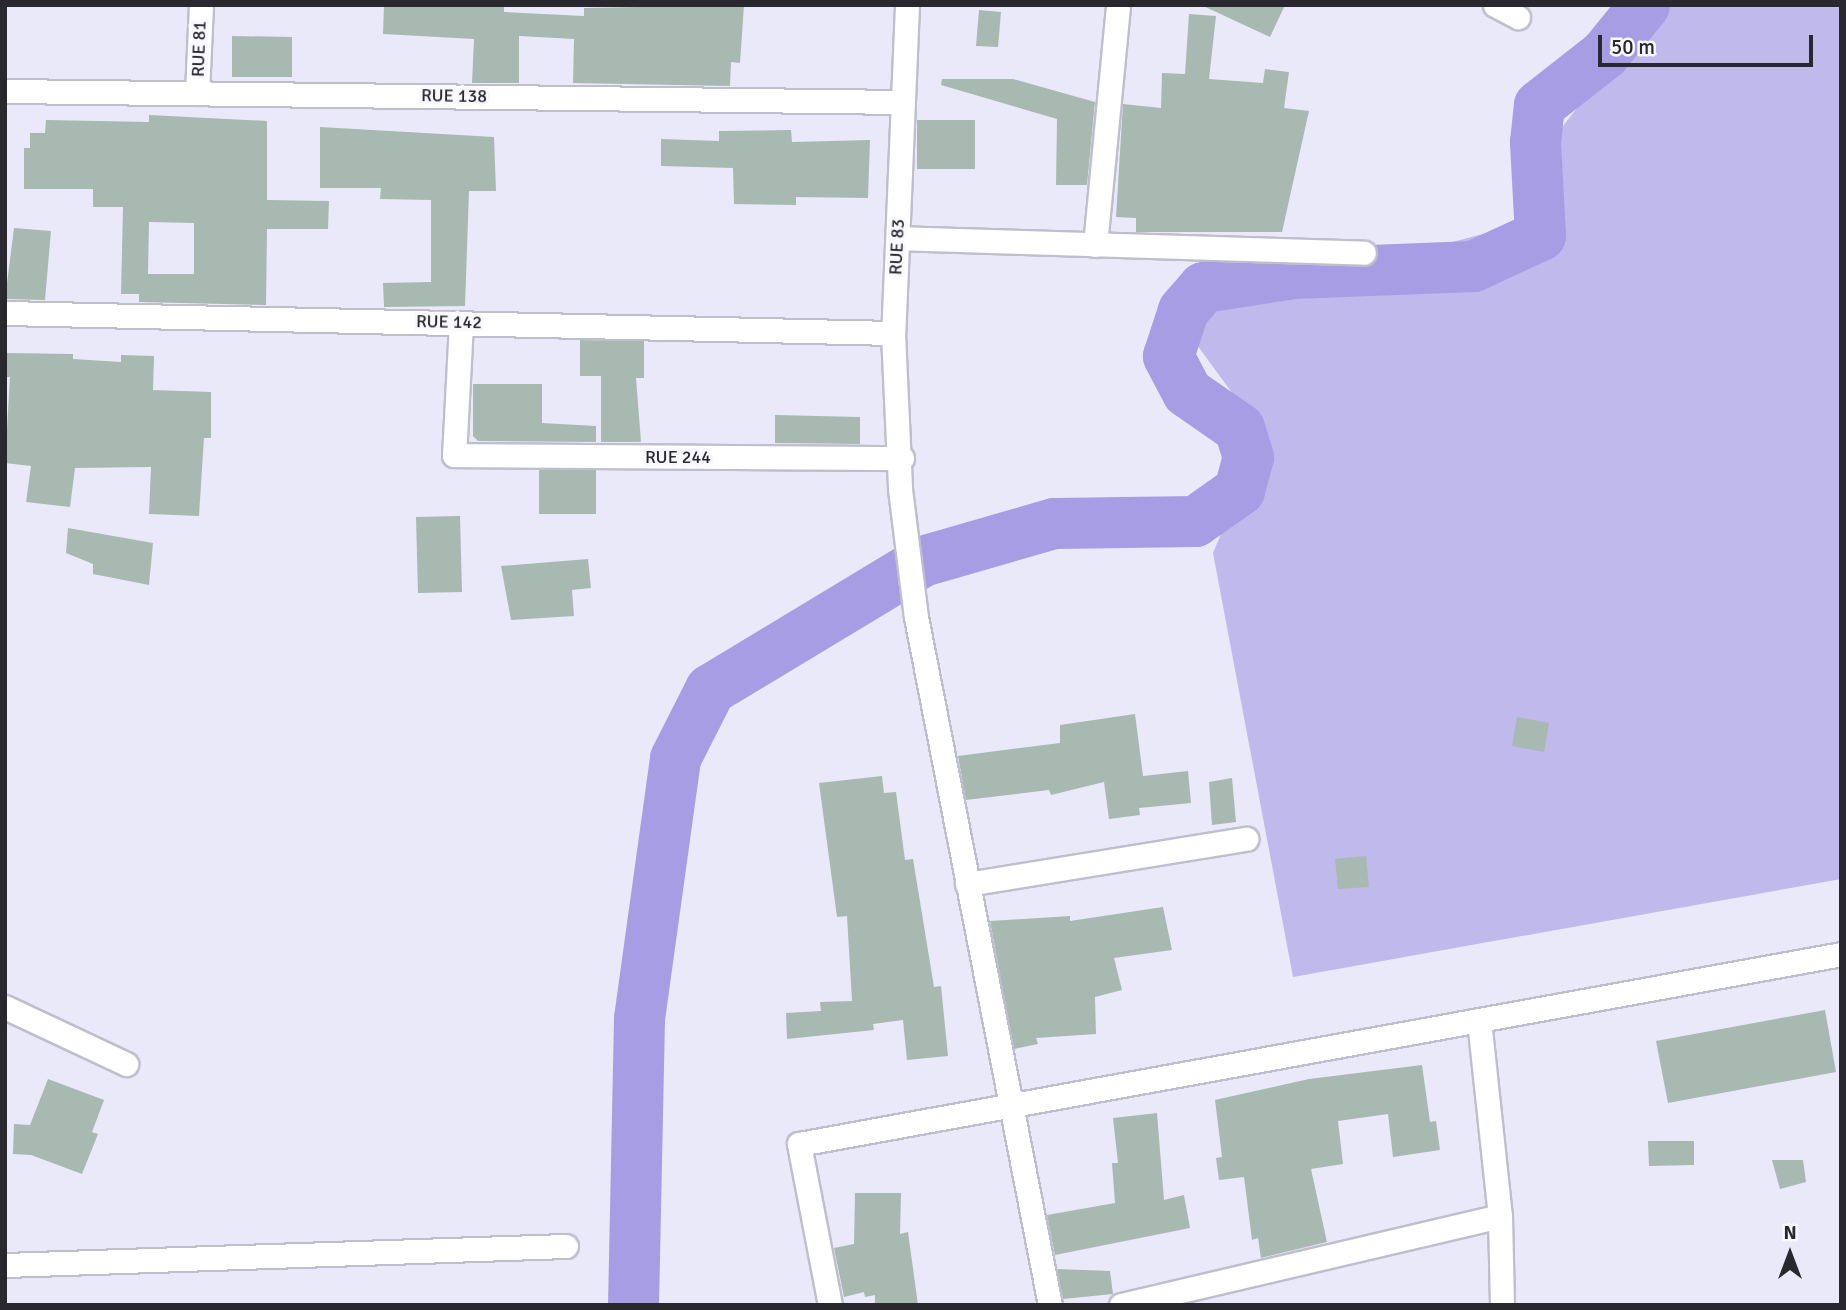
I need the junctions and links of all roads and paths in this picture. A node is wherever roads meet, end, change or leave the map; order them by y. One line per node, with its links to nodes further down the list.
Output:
1 (201, 5): 7 (street, RUE 81)
2 (907, 5): 8 (street, RUE 83)
3 (1118, 5): 10 (street)
4 (1495, 5): 5 (street)
5 (1518, 17)
6 (5, 90): 7 (street, RUE 138)
7 (197, 93): 8 (street, RUE 138)
8 (903, 102): 9 (street, RUE 83)
9 (898, 238): 10 (street); 14 (street, RUE 83)
10 (1095, 245): 11 (street)
11 (1364, 253)
12 (5, 313): 13 (street, RUE 142)
13 (461, 323): 14 (street, RUE 142); 15 (street, RUE 244)
14 (892, 333): 15 (street, RUE 83)
15 (902, 458): 17 (street, RUE 83)
16 (1246, 838): 17 (street)
17 (967, 884): 22 (street, RUE 83)
18 (1841, 954): 20 (street)
19 (5, 1007): 21 (street)
20 (1479, 1020): 22 (street); 23 (street)
21 (126, 1064)
22 (1011, 1105): 26 (street); 27 (street, RUE 83)
23 (1500, 1216): 28 (street); 29 (street)
24 (566, 1246): 25 (street)
25 (5, 1265)
26 (830, 1305)
27 (1050, 1305)
28 (1121, 1305)
29 (1502, 1305)

